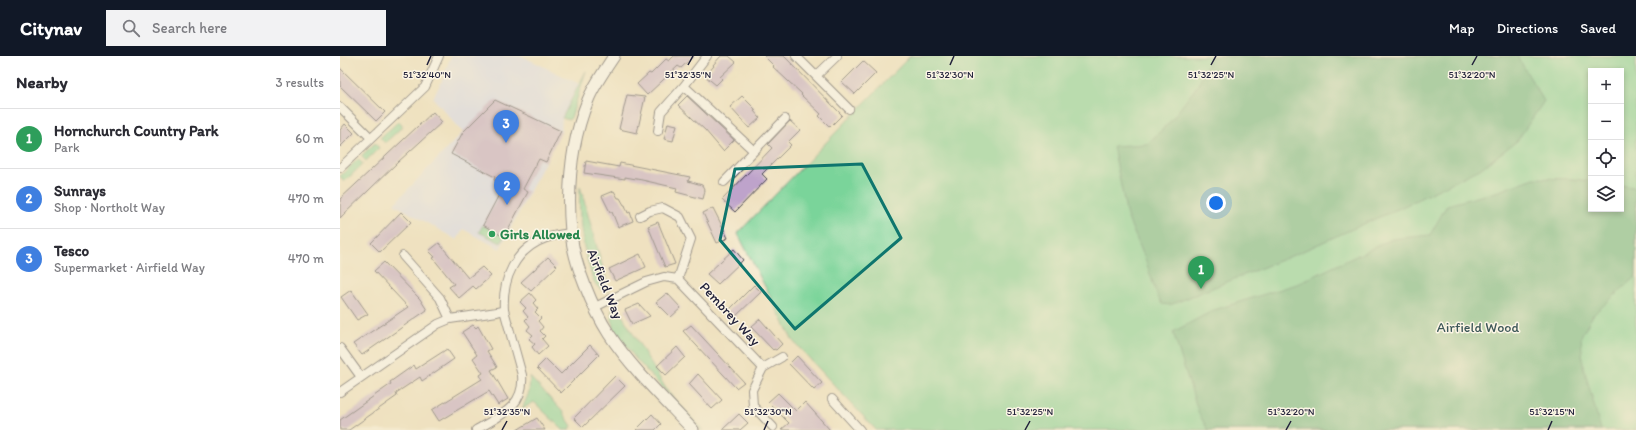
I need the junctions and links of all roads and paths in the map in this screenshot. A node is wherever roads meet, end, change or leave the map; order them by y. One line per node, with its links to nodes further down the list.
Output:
1 (439, 56): 12 (street)
2 (614, 56): 17 (street, Airfield Way)
3 (707, 56): 7 (street)
4 (796, 56): 6 (street)
5 (837, 56): 6 (street)
6 (816, 76): 9 (street)
7 (684, 86): 11 (street); 13 (street)
8 (340, 108): 12 (street)
9 (849, 109)
10 (785, 119): 13 (street)
11 (658, 132)
12 (371, 138): 14 (street)
13 (754, 151): 15 (street)
14 (340, 168)
15 (724, 182)
16 (640, 216): 19 (street)
17 (571, 233): 20 (street, Airfield Way); 21 (street)
18 (403, 256): 22 (street)
19 (678, 279): 20 (street); 25 (street, Pembrey Way)
20 (595, 307): 31 (street, Airfield Way)
21 (504, 310): 22 (street); 30 (street)
22 (450, 319): 26 (street)
23 (340, 348): 26 (street)
24 (782, 357): 25 (street)
25 (763, 368): 29 (street)
26 (361, 377): 27 (street)
27 (340, 392)
28 (832, 399): 32 (street)
29 (774, 427)
30 (476, 430)
31 (693, 430)
32 (860, 430)

